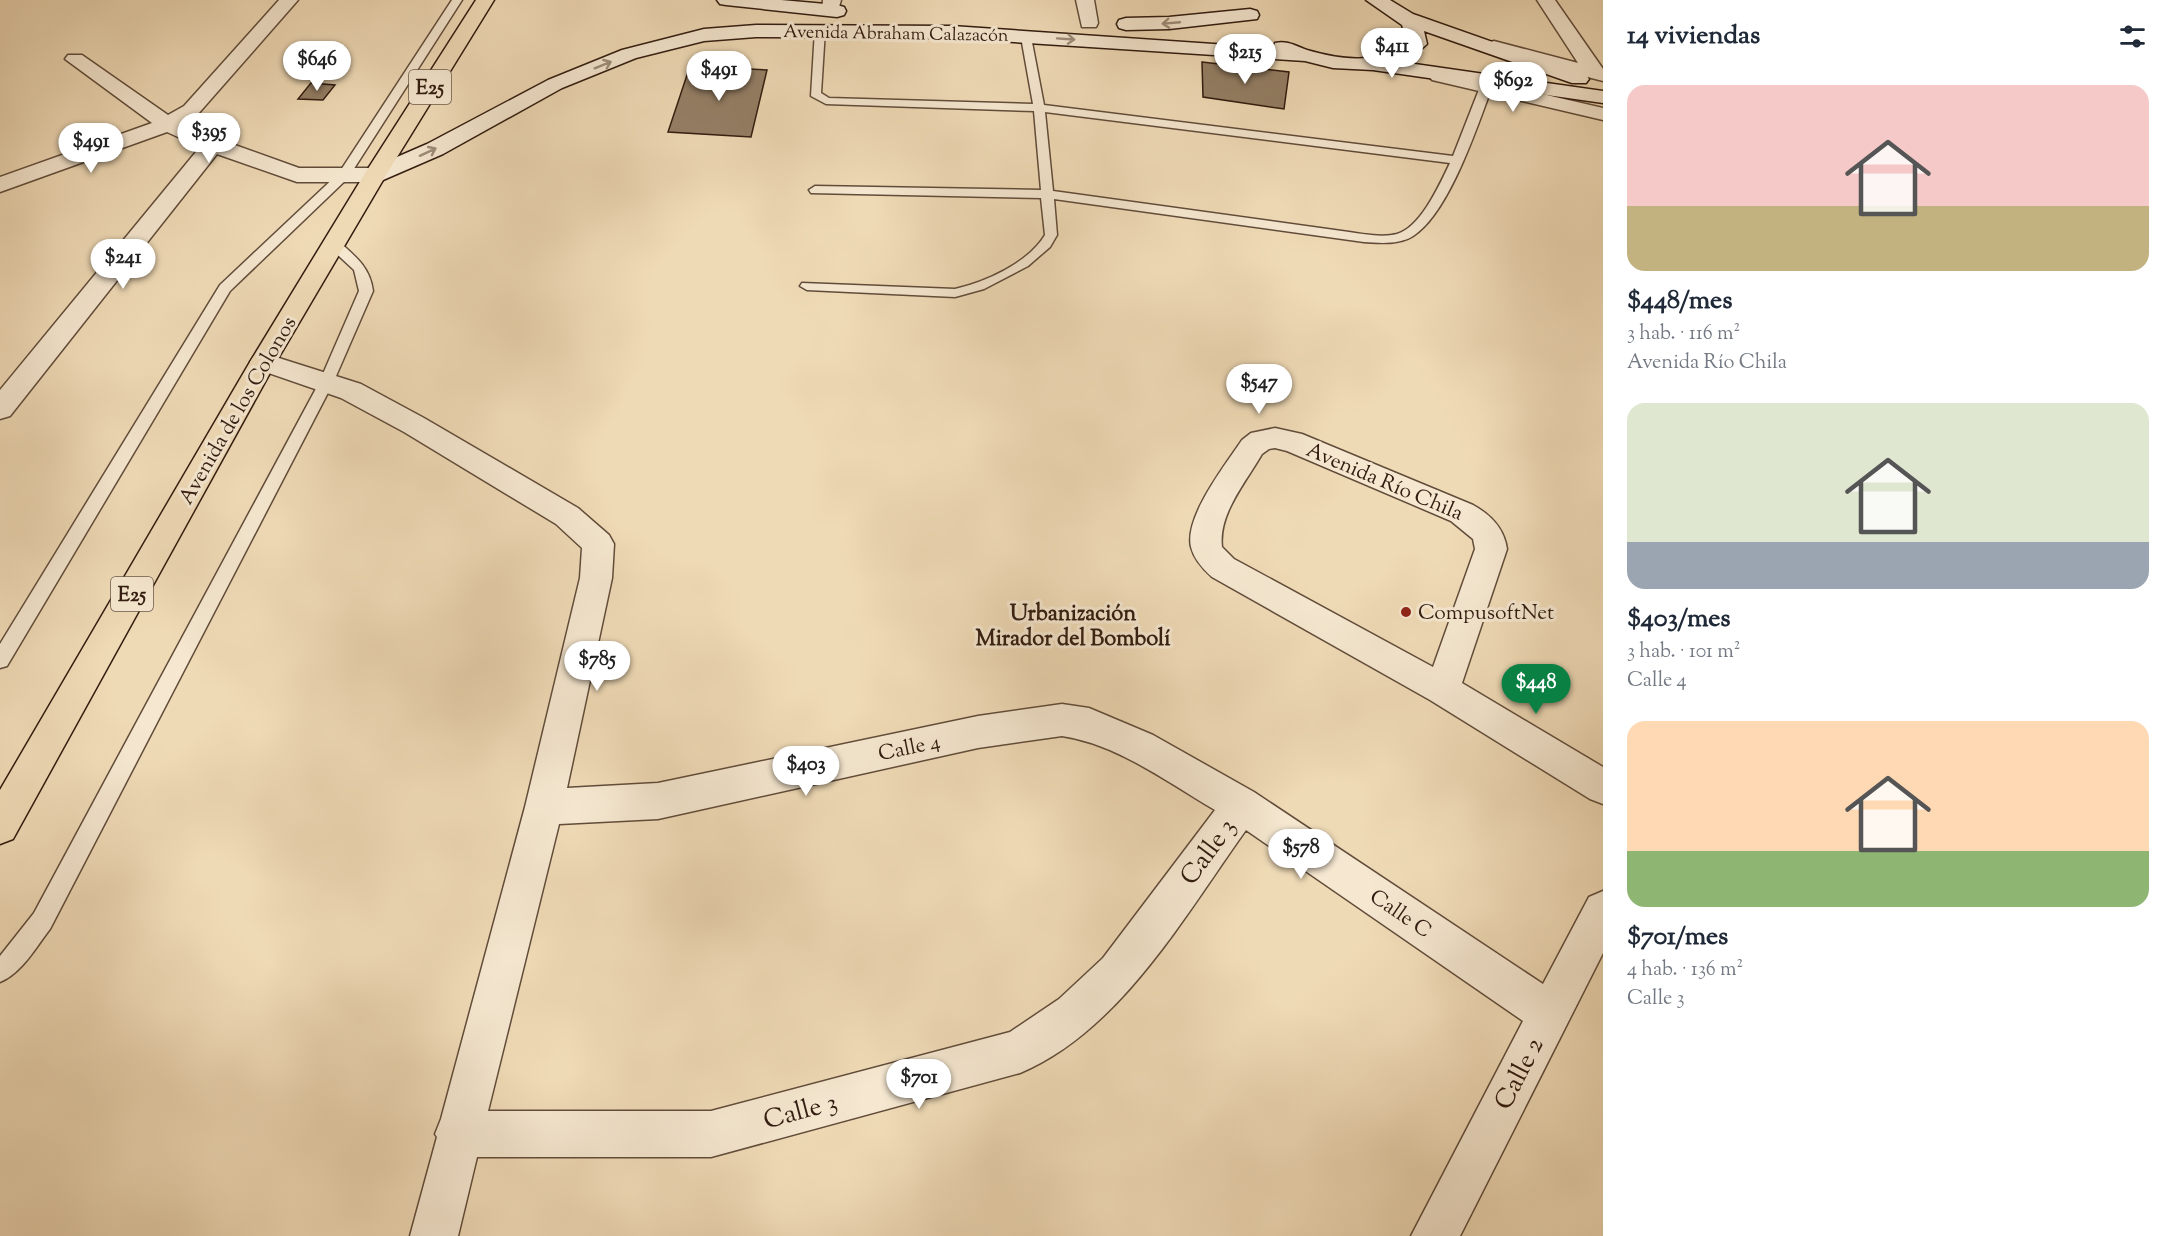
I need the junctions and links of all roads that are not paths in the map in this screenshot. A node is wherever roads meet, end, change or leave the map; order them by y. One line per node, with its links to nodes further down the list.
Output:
1 (290, 0): 25 (street)
2 (457, 0): 28 (lane)
3 (485, 0): 29 (highway, Avenida de los Colonos / E25)
4 (726, 0): 8 (street, Avenida Abraham Calazacón)
5 (1085, 0): 13 (street)
6 (1375, 0): 12 (street)
7 (1545, 1): 20 (street)
8 (832, 5): 10 (street, Avenida Abraham Calazacón)
9 (1254, 8): 13 (street, Avenida Abraham Calazacón, one-way to 13); 16 (street)
10 (853, 12)
11 (875, 14): 13 (street, Avenida Abraham Calazacón)
12 (1409, 19): 18 (street); 20 (street)
13 (1089, 22)
14 (820, 30): 15 (street, Avenida Abraham Calazacón); 23 (lane); 29 (street, Avenida Abraham Calazacón, one-way to 14)
15 (1026, 36): 16 (street, Avenida Abraham Calazacón, one-way to 16); 23 (lane)
16 (1303, 56): 18 (street)
17 (75, 59): 25 (street)
18 (1371, 64): 19 (street)
19 (1432, 74): 21 (street); 22 (street)
20 (1600, 79)
21 (1486, 87): 24 (street); 27 (lane)
22 (1603, 97)
23 (1039, 108): 27 (lane); 32 (lane)
24 (1603, 114)
25 (168, 125): 26 (street); 30 (street)
26 (213, 145): 28 (street); 37 (street)
27 (1458, 160): 32 (lane)
28 (344, 175): 29 (street); 38 (lane)
29 (375, 175): 33 (highway, Avenida de los Colonos / E25)
30 (0, 185)
31 (815, 190): 32 (lane)
32 (1047, 194): 34 (lane)
33 (333, 244): 35 (highway, Avenida de los Colonos / E25); 36 (lane)
34 (807, 286)
35 (263, 362): 36 (street); 44 (highway, Avenida de los Colonos / E25)
36 (326, 383): 43 (street); 46 (lane)
37 (0, 409)
38 (0, 660)
39 (1442, 689): 39 (street, Avenida Río Chila); 41 (street, Avenida Río Chila)
40 (1062, 720): 42 (street, Calle C); 43 (street, Calle 4)
41 (1603, 787)
42 (1241, 805): 47 (street, Calle C); 48 (street, Calle 3)
43 (544, 807): 48 (street)
44 (1, 824)
45 (1603, 911): 47 (street, Calle 2)
46 (0, 971)
47 (1549, 1013): 50 (street, Calle 2)
48 (458, 1134): 49 (street)
49 (434, 1236)
50 (1435, 1236)

